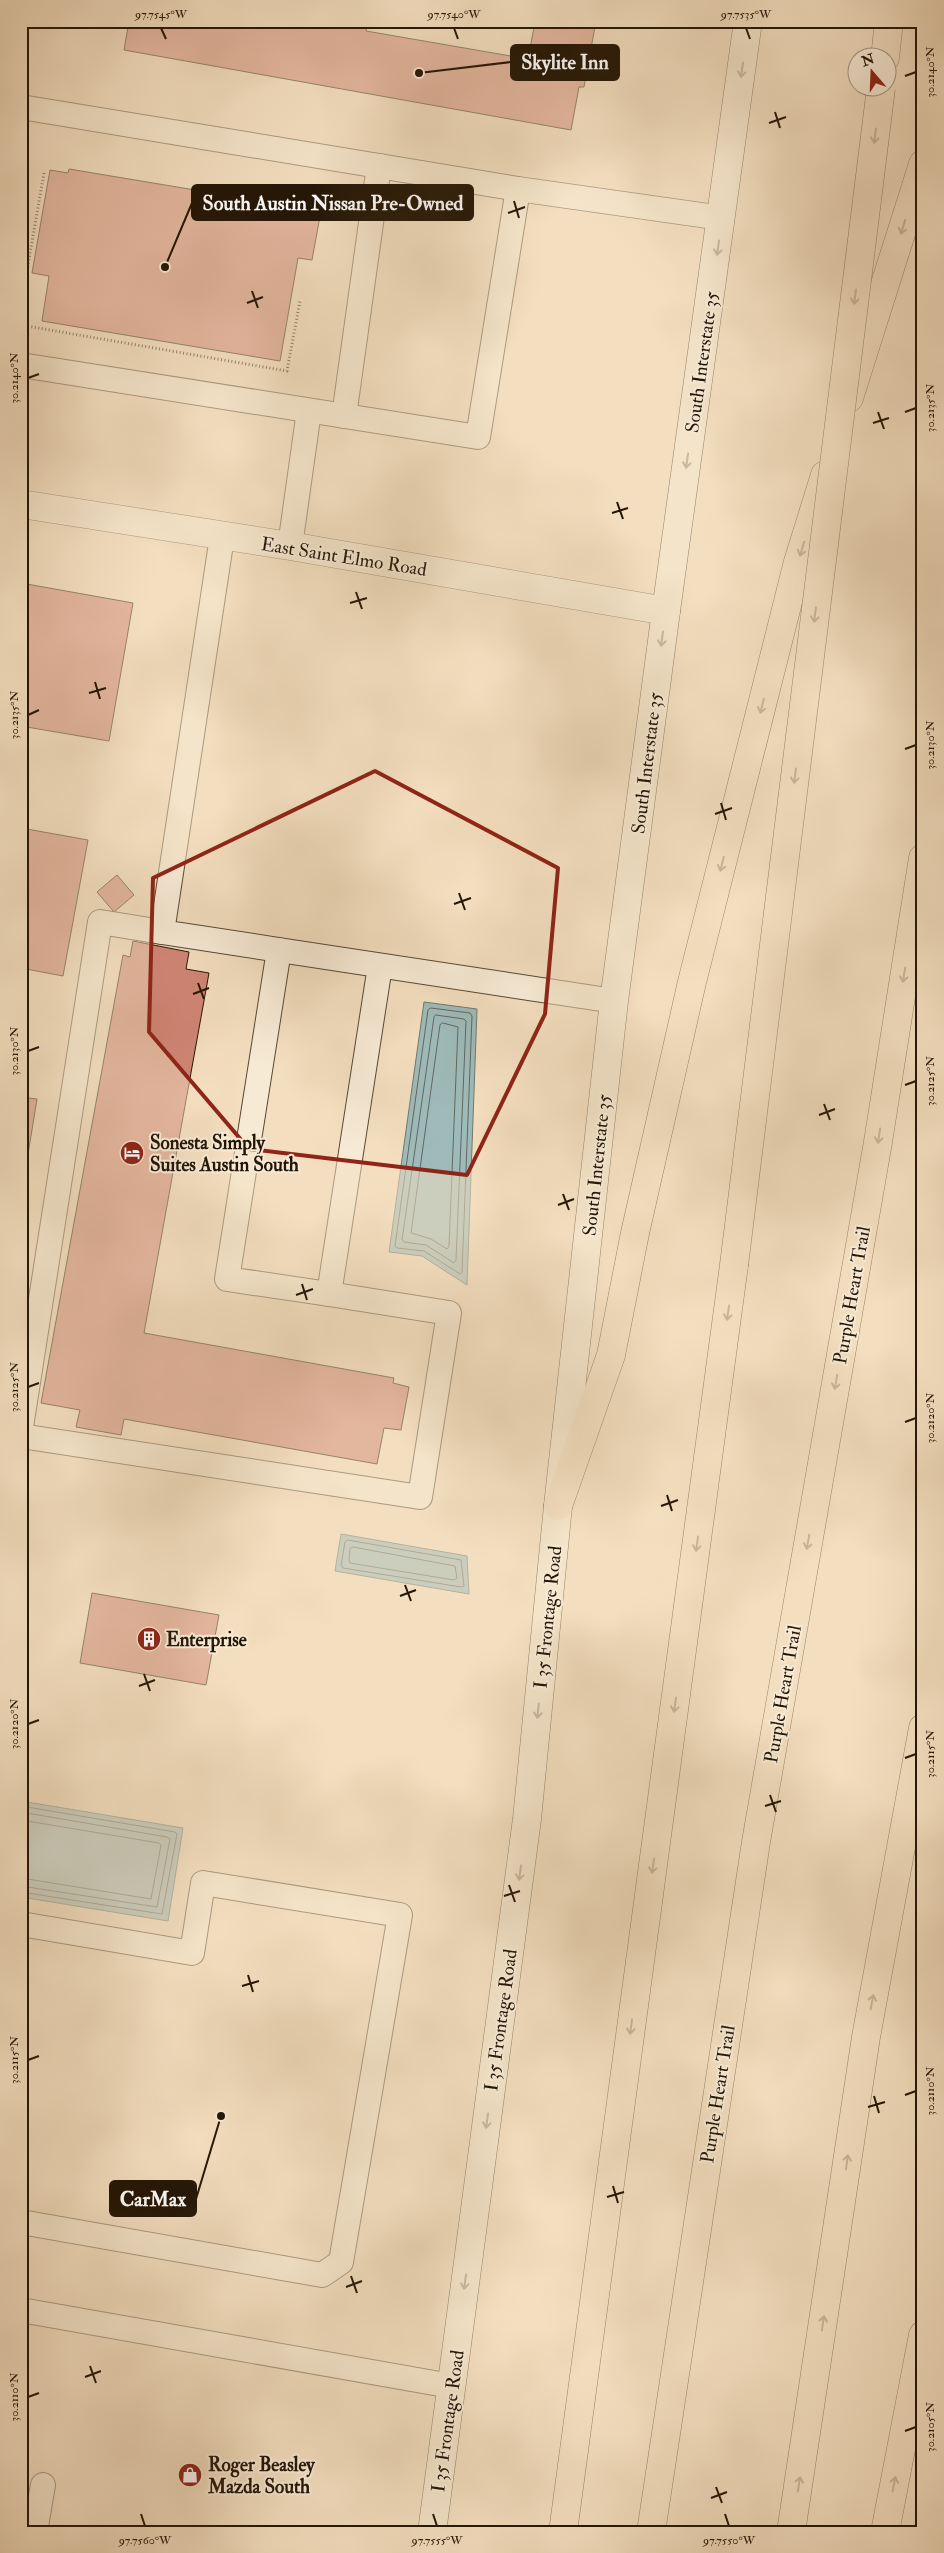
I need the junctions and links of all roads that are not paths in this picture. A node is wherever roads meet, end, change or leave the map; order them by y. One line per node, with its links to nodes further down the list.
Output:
1 (748, 21): 9 (main road, South Interstate 35, one-way to 9)
2 (889, 21): 3 (highway)
3 (886, 48)
4 (880, 98): 35 (highway, one-way to 35, bridge)
5 (21, 107): 7 (lane)
6 (923, 164): 25 (highway, one-way to 25)
7 (379, 166): 8 (lane); 12 (lane)
8 (518, 189): 9 (lane); 12 (lane)
9 (722, 218): 16 (main road, South Interstate 35, one-way to 16)
10 (21, 365): 11 (lane)
11 (308, 410): 12 (lane); 15 (lane)
12 (344, 416)
13 (21, 504): 14 (main road, East Saint Elmo Road)
14 (222, 537): 15 (main road, East Saint Elmo Road); 18 (lane)
15 (290, 546): 16 (main road, East Saint Elmo Road)
16 (666, 611): 21 (main road, South Interstate 35, one-way to 21)
17 (923, 858): 36 (highway, Purple Heart Trail, one-way to 36)
18 (162, 932): 19 (lane); 23 (lane)
19 (278, 950): 20 (lane); 22 (lane)
20 (380, 966): 21 (lane); 22 (lane)
21 (614, 1001): 25 (main road, South Interstate 35)
22 (329, 1294): 24 (lane)
23 (21, 1427)
24 (21, 1436)
25 (558, 1506): 31 (main road, I 35 Frontage Road, one-way to 31)
26 (923, 1728): 37 (highway, one-way to 26)
27 (21, 1924): 28 (lane)
28 (21, 2222)
29 (21, 2310): 31 (lane)
30 (923, 2335): 38 (highway, one-way to 30)
31 (451, 2386): 34 (main road, I 35 Frontage Road)
32 (43, 2485): 33 (lane)
33 (35, 2532)
34 (432, 2532)
35 (563, 2532)
36 (651, 2532)
37 (791, 2532)
38 (885, 2532)

